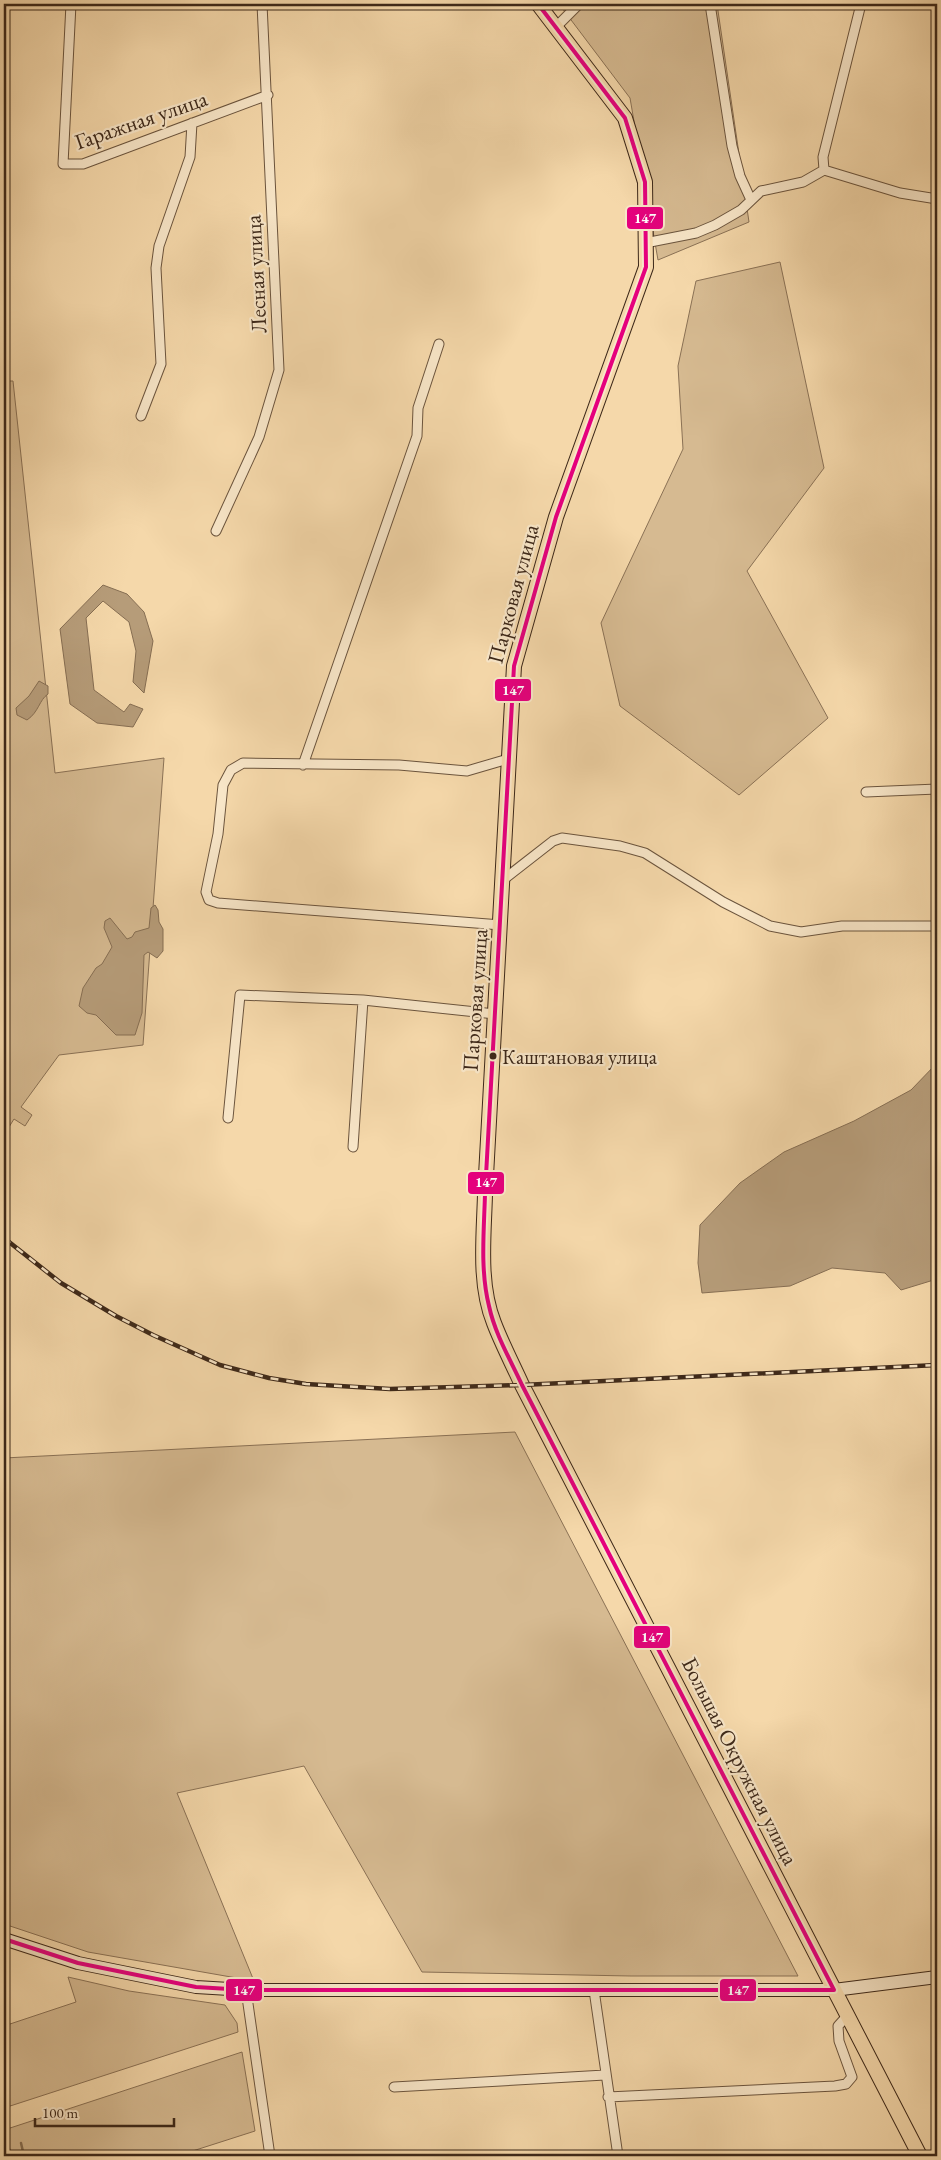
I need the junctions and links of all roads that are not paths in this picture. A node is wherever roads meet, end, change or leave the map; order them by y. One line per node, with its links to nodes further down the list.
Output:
1 (71, 4): 9 (street, Гаражная улица)
2 (262, 4): 8 (street, Лесная улица)
3 (538, 4): 7 (main road, Парковая улица)
4 (580, 4): 7 (street)
5 (710, 4): 12 (street)
6 (861, 4): 10 (street)
7 (556, 27): 13 (main road, Парковая улица)
8 (268, 95): 9 (street, Гаражная улица); 16 (street, Лесная улица)
9 (192, 123): 15 (street)
10 (824, 170): 11 (street); 12 (street)
11 (937, 199)
12 (751, 200): 13 (street)
13 (645, 243): 17 (main road, Парковая улица)
14 (439, 344): 18 (street)
15 (141, 416)
16 (216, 531)
17 (508, 759): 18 (street); 21 (main road, Парковая улица)
18 (303, 764): 22 (street)
19 (937, 789): 20 (street)
20 (866, 792)
21 (503, 880): 22 (main road, Парковая улица); 23 (street)
22 (501, 925): 25 (main road, Парковая улица)
23 (937, 926)
24 (363, 1000): 25 (street); 26 (street); 27 (street)
25 (495, 1014): 28 (main road, Парковая улица)
26 (228, 1118)
27 (354, 1147)
28 (522, 1385): 33 (main road, Большая Окружная улица)
29 (4, 1939): 31 (street)
30 (937, 1977): 33 (street)
31 (246, 1990): 32 (street); 38 (street)
32 (594, 1990): 33 (street); 35 (street)
33 (834, 1990): 34 (main road, Большая Окружная улица)
34 (847, 2016): 37 (street); 40 (main road, Большая Окружная улица)
35 (605, 2075): 36 (street); 37 (street)
36 (394, 2087)
37 (608, 2097): 39 (street)
38 (270, 2156)
39 (618, 2156)
40 (920, 2156)

